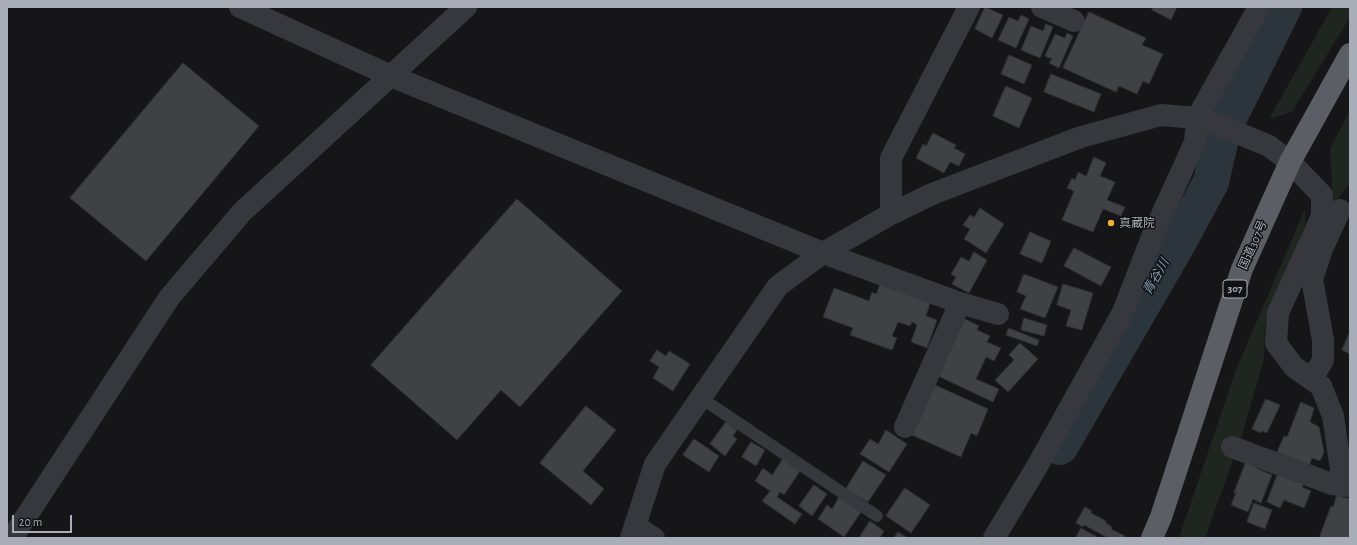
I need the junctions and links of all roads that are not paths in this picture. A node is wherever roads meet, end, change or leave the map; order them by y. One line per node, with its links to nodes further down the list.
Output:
1 (240, 7): 8 (street)
2 (466, 7): 8 (street)
3 (969, 7): 12 (street)
4 (1042, 7): 6 (street)
5 (1259, 7): 9 (street)
6 (1074, 21)
7 (1350, 54): 10 (highway, 国道307号 / 307)
8 (391, 76): 13 (street); 23 (street)
9 (1206, 121): 10 (street); 12 (street); 25 (street)
10 (1290, 162): 16 (street); 26 (highway, 国道307号 / 307)
11 (1340, 210): 16 (street)
12 (891, 214): 13 (street)
13 (823, 253): 14 (street); 17 (street)
14 (960, 303): 15 (street); 18 (street)
15 (998, 314)
16 (1312, 380): 20 (street)
17 (700, 398): 21 (lane); 22 (street)
18 (905, 427)
19 (1232, 446): 20 (street)
20 (1350, 486)
21 (877, 516)
22 (633, 532): 24 (street)
23 (12, 538)
24 (654, 538)
25 (994, 538)
26 (1152, 538)

